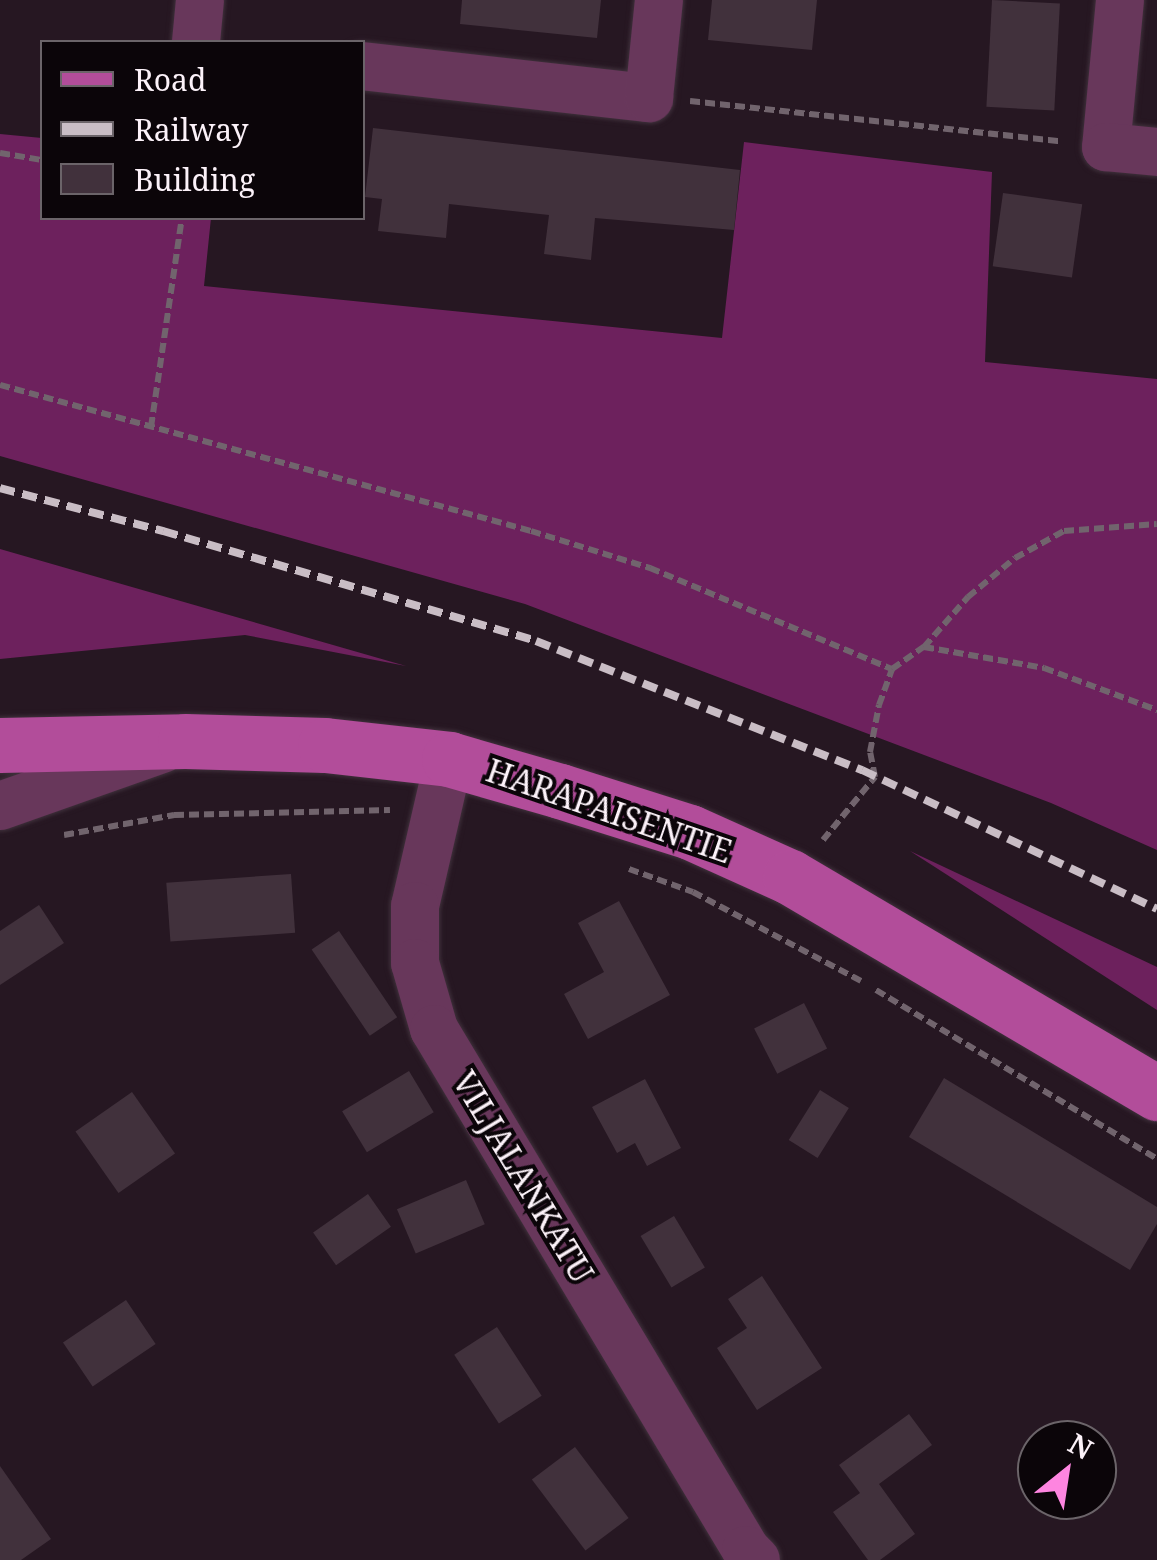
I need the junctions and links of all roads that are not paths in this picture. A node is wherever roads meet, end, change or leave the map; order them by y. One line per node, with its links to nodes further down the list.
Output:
1 (200, 0): 4 (street)
2 (659, 0): 5 (street)
3 (1120, 0): 6 (street)
4 (196, 40)
5 (365, 66)
6 (1157, 152)
7 (185, 741): 8 (main road, HARAPAISENTIE); 9 (main road, HARAPAISENTIE); 10 (street)
8 (0, 745)
9 (449, 759): 11 (main road, HARAPAISENTIE); 12 (street, VILJALANKATU)
10 (0, 806)
11 (1157, 1092)
12 (756, 1560)

